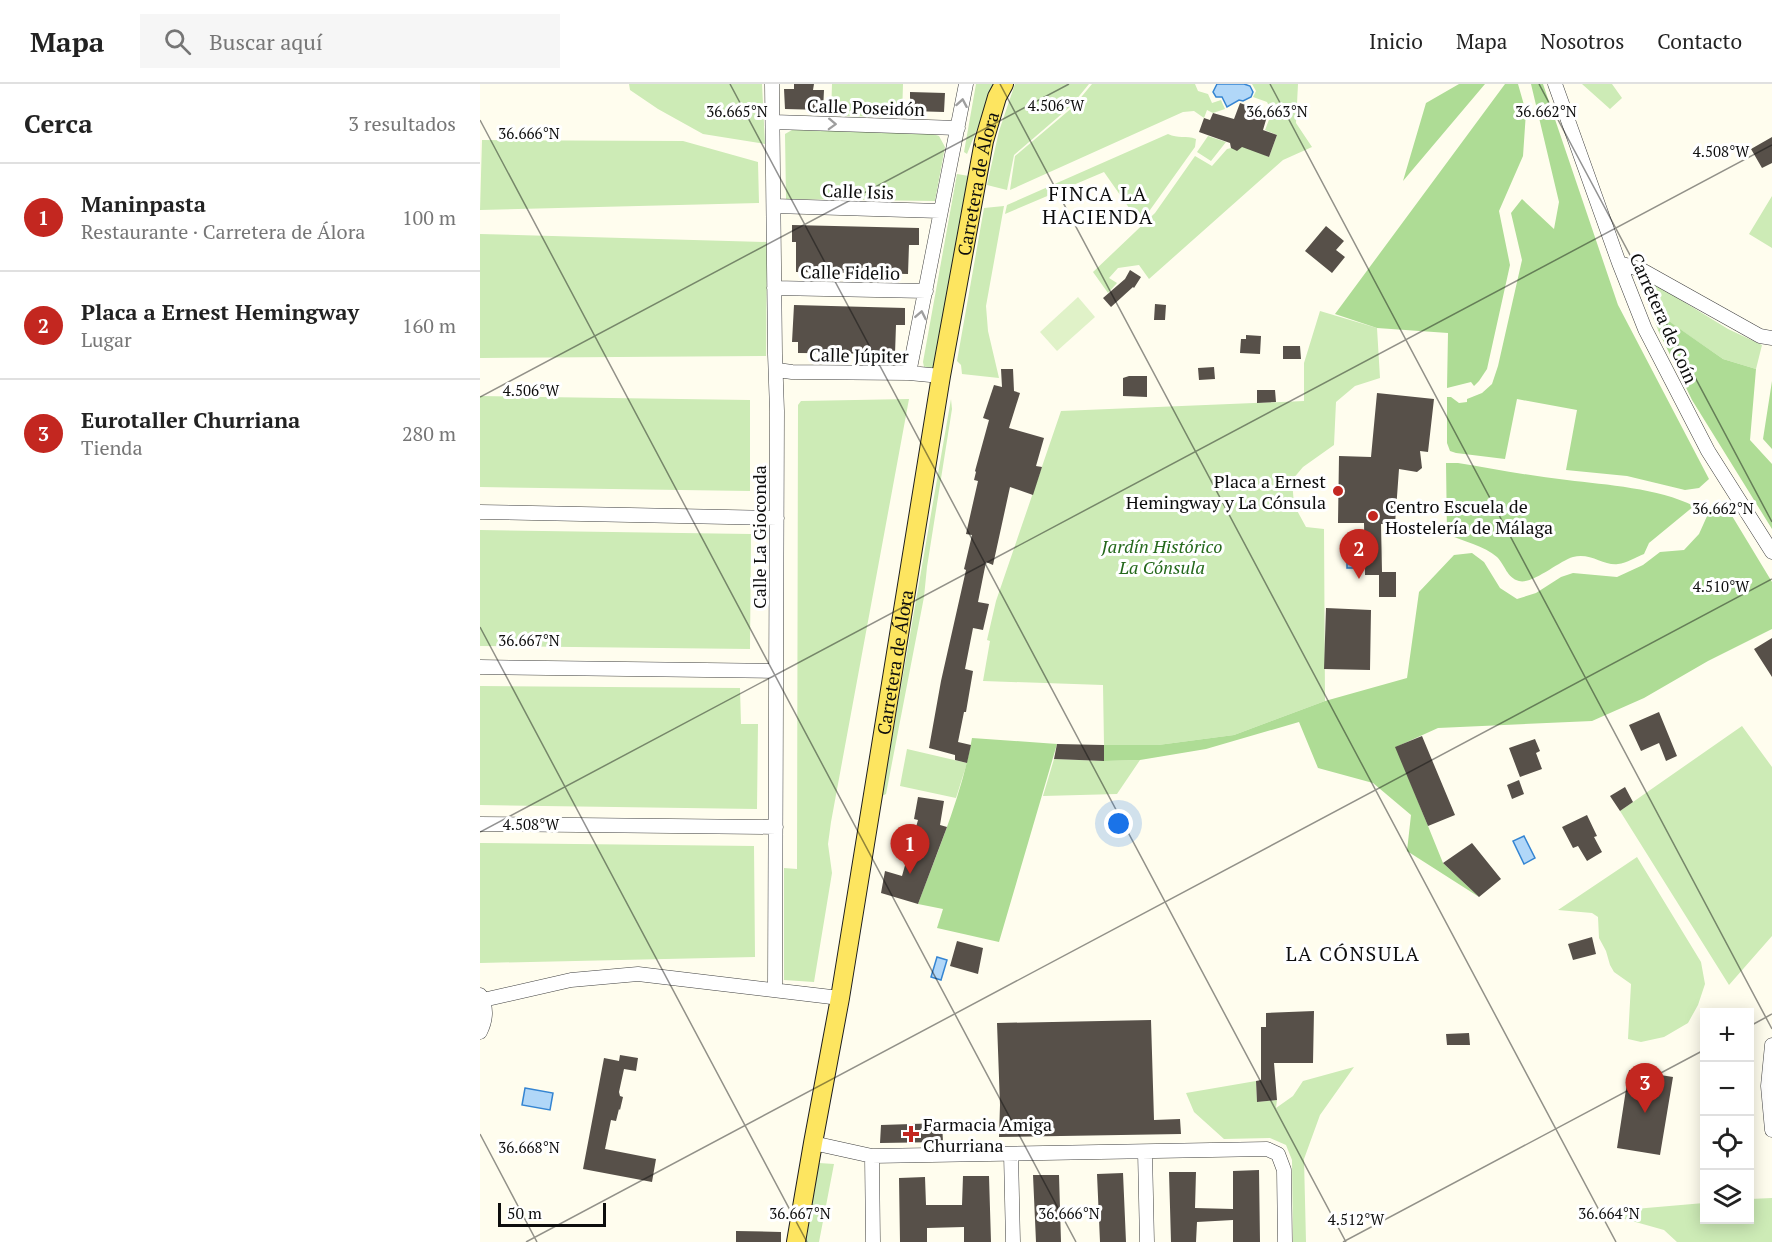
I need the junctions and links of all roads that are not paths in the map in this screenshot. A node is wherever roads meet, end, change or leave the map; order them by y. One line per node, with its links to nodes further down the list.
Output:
1 (772, 84): 5 (street, Calle La Gioconda)
2 (966, 84): 6 (street, Carretera de Álora, one-way to 2)
3 (1004, 84): 15 (main road, Carretera de Álora)
4 (1555, 84): 9 (street, Carretera de Coín)
5 (774, 122): 6 (street, Calle Poseidón, one-way to 6); 7 (street, Calle La Gioconda)
6 (958, 128): 8 (street, Carretera de Álora)
7 (774, 206): 8 (street, Calle Isis); 10 (street, Calle La Gioconda)
8 (940, 211): 11 (street, Carretera de Álora)
9 (1619, 263): 12 (street); 18 (street, Carretera de Coín)
10 (774, 288): 11 (street, Calle Fidelio); 13 (street, Calle La Gioconda)
11 (926, 291): 14 (street, Carretera de Álora, one-way to 11)
12 (1772, 338)
13 (777, 370): 14 (street, Calle Júpiter); 17 (street, Calle La Gioconda)
14 (909, 373): 15 (street, Calle Júpiter)
15 (941, 376): 25 (main road, Carretera de Álora)
16 (480, 512): 17 (street)
17 (777, 518): 20 (street, Calle La Gioconda)
18 (1772, 552)
19 (480, 667): 20 (street)
20 (776, 671): 22 (street, Calle La Gioconda)
21 (480, 824): 22 (street)
22 (776, 827): 23 (street, Calle La Gioconda)
23 (775, 989): 24 (street); 25 (street)
24 (481, 997): 26 (street)
25 (840, 998): 29 (main road, Carretera de Álora)
26 (480, 1032)
27 (1772, 1045): 28 (street)
28 (1772, 1130)
29 (813, 1143): 32 (street); 33 (main road, Carretera de Álora)
30 (1145, 1152): 31 (street); 36 (street); 37 (street)
31 (1011, 1154): 32 (street); 35 (street)
32 (872, 1156): 34 (street)
33 (796, 1242)
34 (873, 1242)
35 (1013, 1242)
36 (1148, 1242)
37 (1285, 1242)

